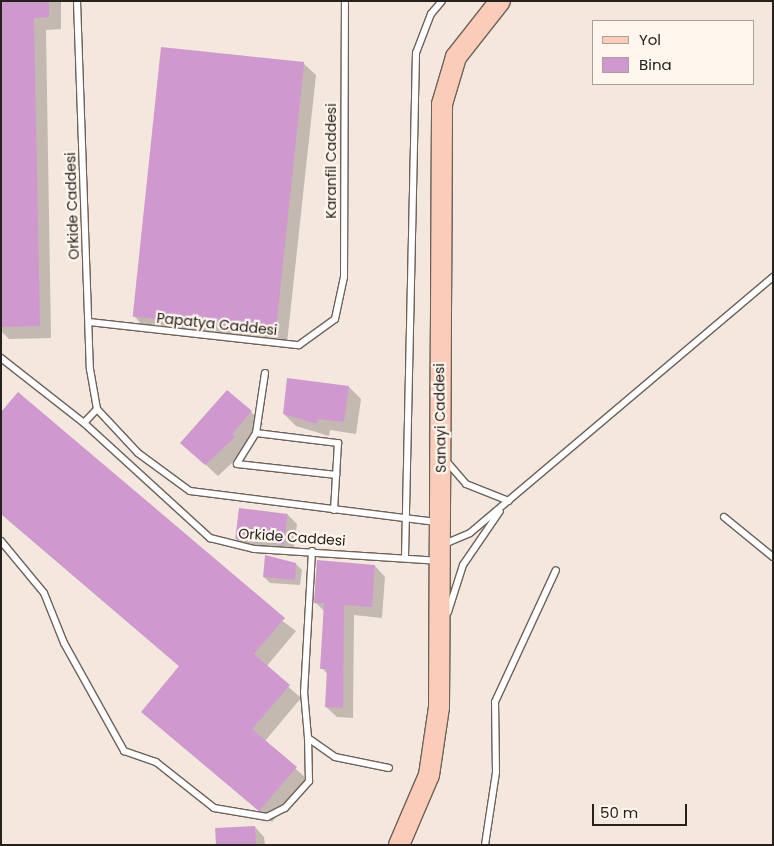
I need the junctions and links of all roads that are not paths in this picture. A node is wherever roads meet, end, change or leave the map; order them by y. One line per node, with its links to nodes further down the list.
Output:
1 (77, 1): 7 (lane, Orkide Caddesi)
2 (346, 1): 6 (lane, Karanfil Caddesi)
3 (442, 1): 18 (lane)
4 (500, 1): 13 (main road, Sanayi Caddesi)
5 (773, 277): 15 (lane)
6 (335, 320): 7 (lane, Papatya Caddesi)
7 (89, 322): 10 (lane, Orkide Caddesi)
8 (1, 358): 11 (lane, Orkide Caddesi)
9 (265, 373): 12 (lane)
10 (96, 409): 11 (lane); 16 (lane, Orkide Caddesi)
11 (84, 423): 21 (lane, Orkide Caddesi)
12 (256, 433): 14 (lane); 14 (lane)
13 (441, 451): 15 (lane); 19 (main road, Sanayi Caddesi)
14 (336, 475): 16 (lane)
15 (509, 501): 22 (lane); 26 (lane)
16 (334, 510): 18 (lane, Orkide Caddesi)
17 (724, 517): 24 (lane)
18 (407, 519): 19 (lane, Orkide Caddesi); 23 (lane)
19 (442, 523): 22 (main road, Sanayi Caddesi)
20 (1, 541): 27 (lane)
21 (312, 552): 23 (lane, Orkide Caddesi); 27 (lane)
22 (442, 553): 23 (lane, Orkide Caddesi); 26 (main road, Sanayi Caddesi)
23 (405, 557)
24 (773, 557)
25 (556, 570): 30 (lane)
26 (442, 632): 29 (main road, Sanayi Caddesi)
27 (308, 738): 28 (lane)
28 (389, 768)
29 (399, 845)
30 (485, 845)

